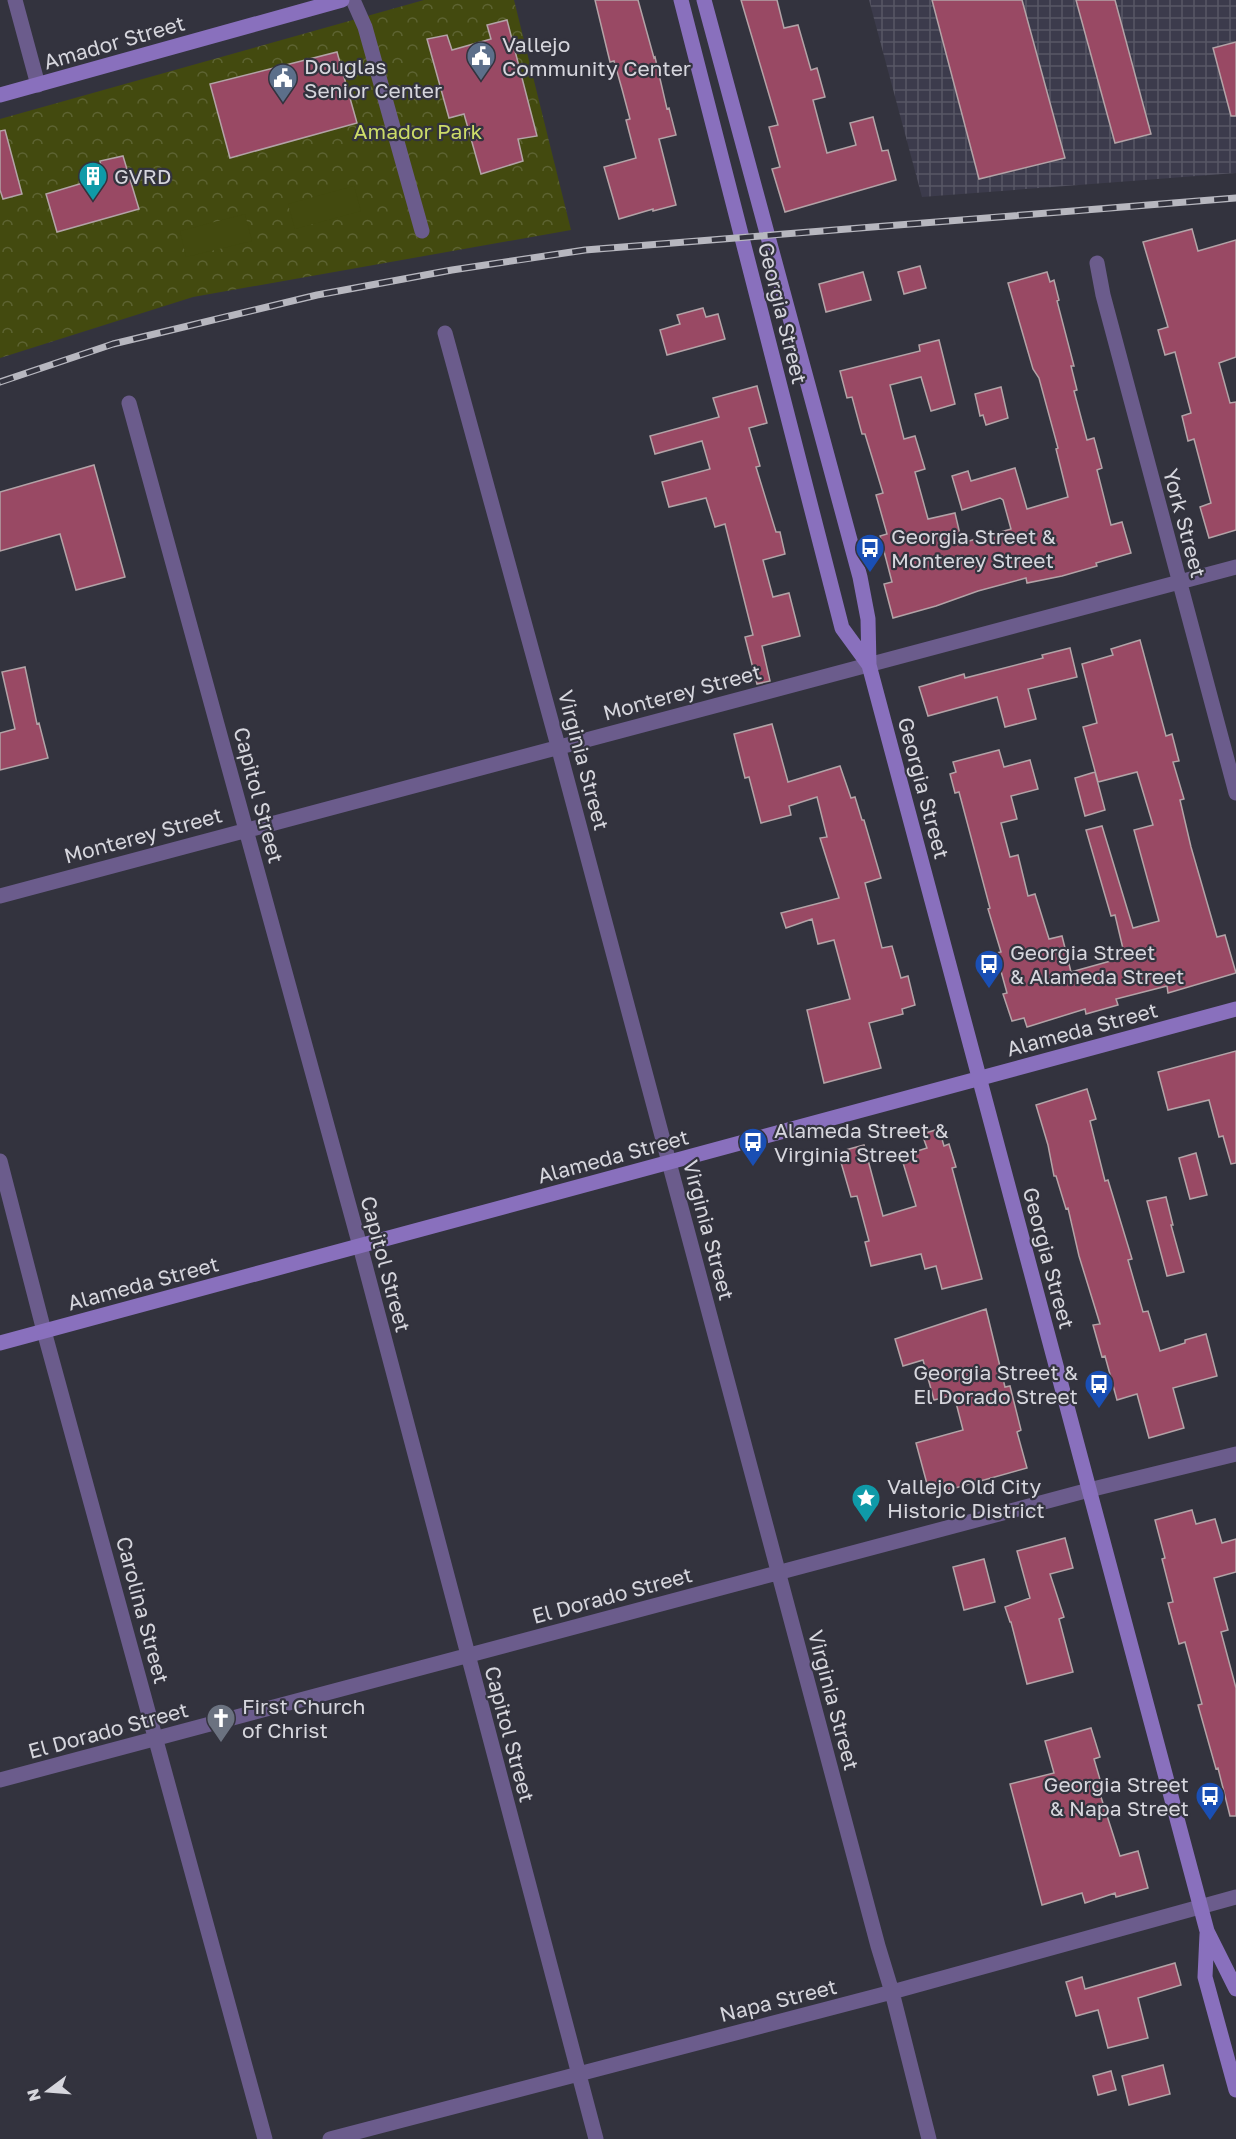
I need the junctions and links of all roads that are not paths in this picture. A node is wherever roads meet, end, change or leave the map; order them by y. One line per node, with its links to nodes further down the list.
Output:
1 (15, 0): 6 (street)
2 (342, 0): 6 (main road, Amador Street)
3 (353, 0): 8 (street)
4 (681, 0): 14 (main road, Georgia Street)
5 (704, 0): 14 (main road, Georgia Street)
6 (38, 85): 7 (main road, Amador Street)
7 (0, 94)
8 (422, 231)
9 (1097, 264): 13 (street, York Street)
10 (445, 333): 15 (street, Virginia Street)
11 (129, 403): 17 (street, Capitol Street)
12 (1236, 567): 13 (street, Monterey Street)
13 (1179, 582): 14 (street, Monterey Street); 16 (street, York Street)
14 (869, 664): 15 (street, Monterey Street); 20 (main road, Georgia Street)
15 (558, 746): 17 (street, Monterey Street); 22 (street, Virginia Street)
16 (1236, 793)
17 (247, 829): 18 (street, Monterey Street); 23 (street, Capitol Street)
18 (0, 896)
19 (1236, 1010): 20 (main road, Alameda Street)
20 (979, 1077): 22 (main road, Alameda Street); 27 (main road, Georgia Street)
21 (0, 1161): 24 (street, Carolina Street)
22 (669, 1163): 23 (main road, Alameda Street); 28 (street, Virginia Street)
23 (360, 1246): 24 (main road, Alameda Street); 29 (street, Capitol Street)
24 (44, 1331): 25 (main road, Alameda Street); 30 (street, Carolina Street)
25 (0, 1343)
26 (1236, 1454): 27 (street, El Dorado Street)
27 (1089, 1490): 28 (street, El Dorado Street); 33 (main road, Georgia Street)
28 (778, 1573): 29 (street, El Dorado Street); 36 (street, Virginia Street)
29 (467, 1656): 30 (street, El Dorado Street); 37 (street, Capitol Street)
30 (156, 1739): 31 (street, El Dorado Street); 39 (street, Carolina Street)
31 (0, 1780)
32 (1236, 1897): 33 (street, Napa Street)
33 (1200, 1906): 34 (main road, Georgia Street); 36 (street, Napa Street)
34 (1207, 1931): 35 (main road, Georgia Street); 38 (main road, Georgia Street)
35 (1236, 1989)
36 (892, 1992): 37 (street, Napa Street); 42 (street, Virginia Street)
37 (579, 2072): 40 (street, Napa Street); 41 (street, Capitol Street)
38 (1236, 2090)
39 (265, 2139)
40 (330, 2139)
41 (596, 2139)
42 (929, 2139)

